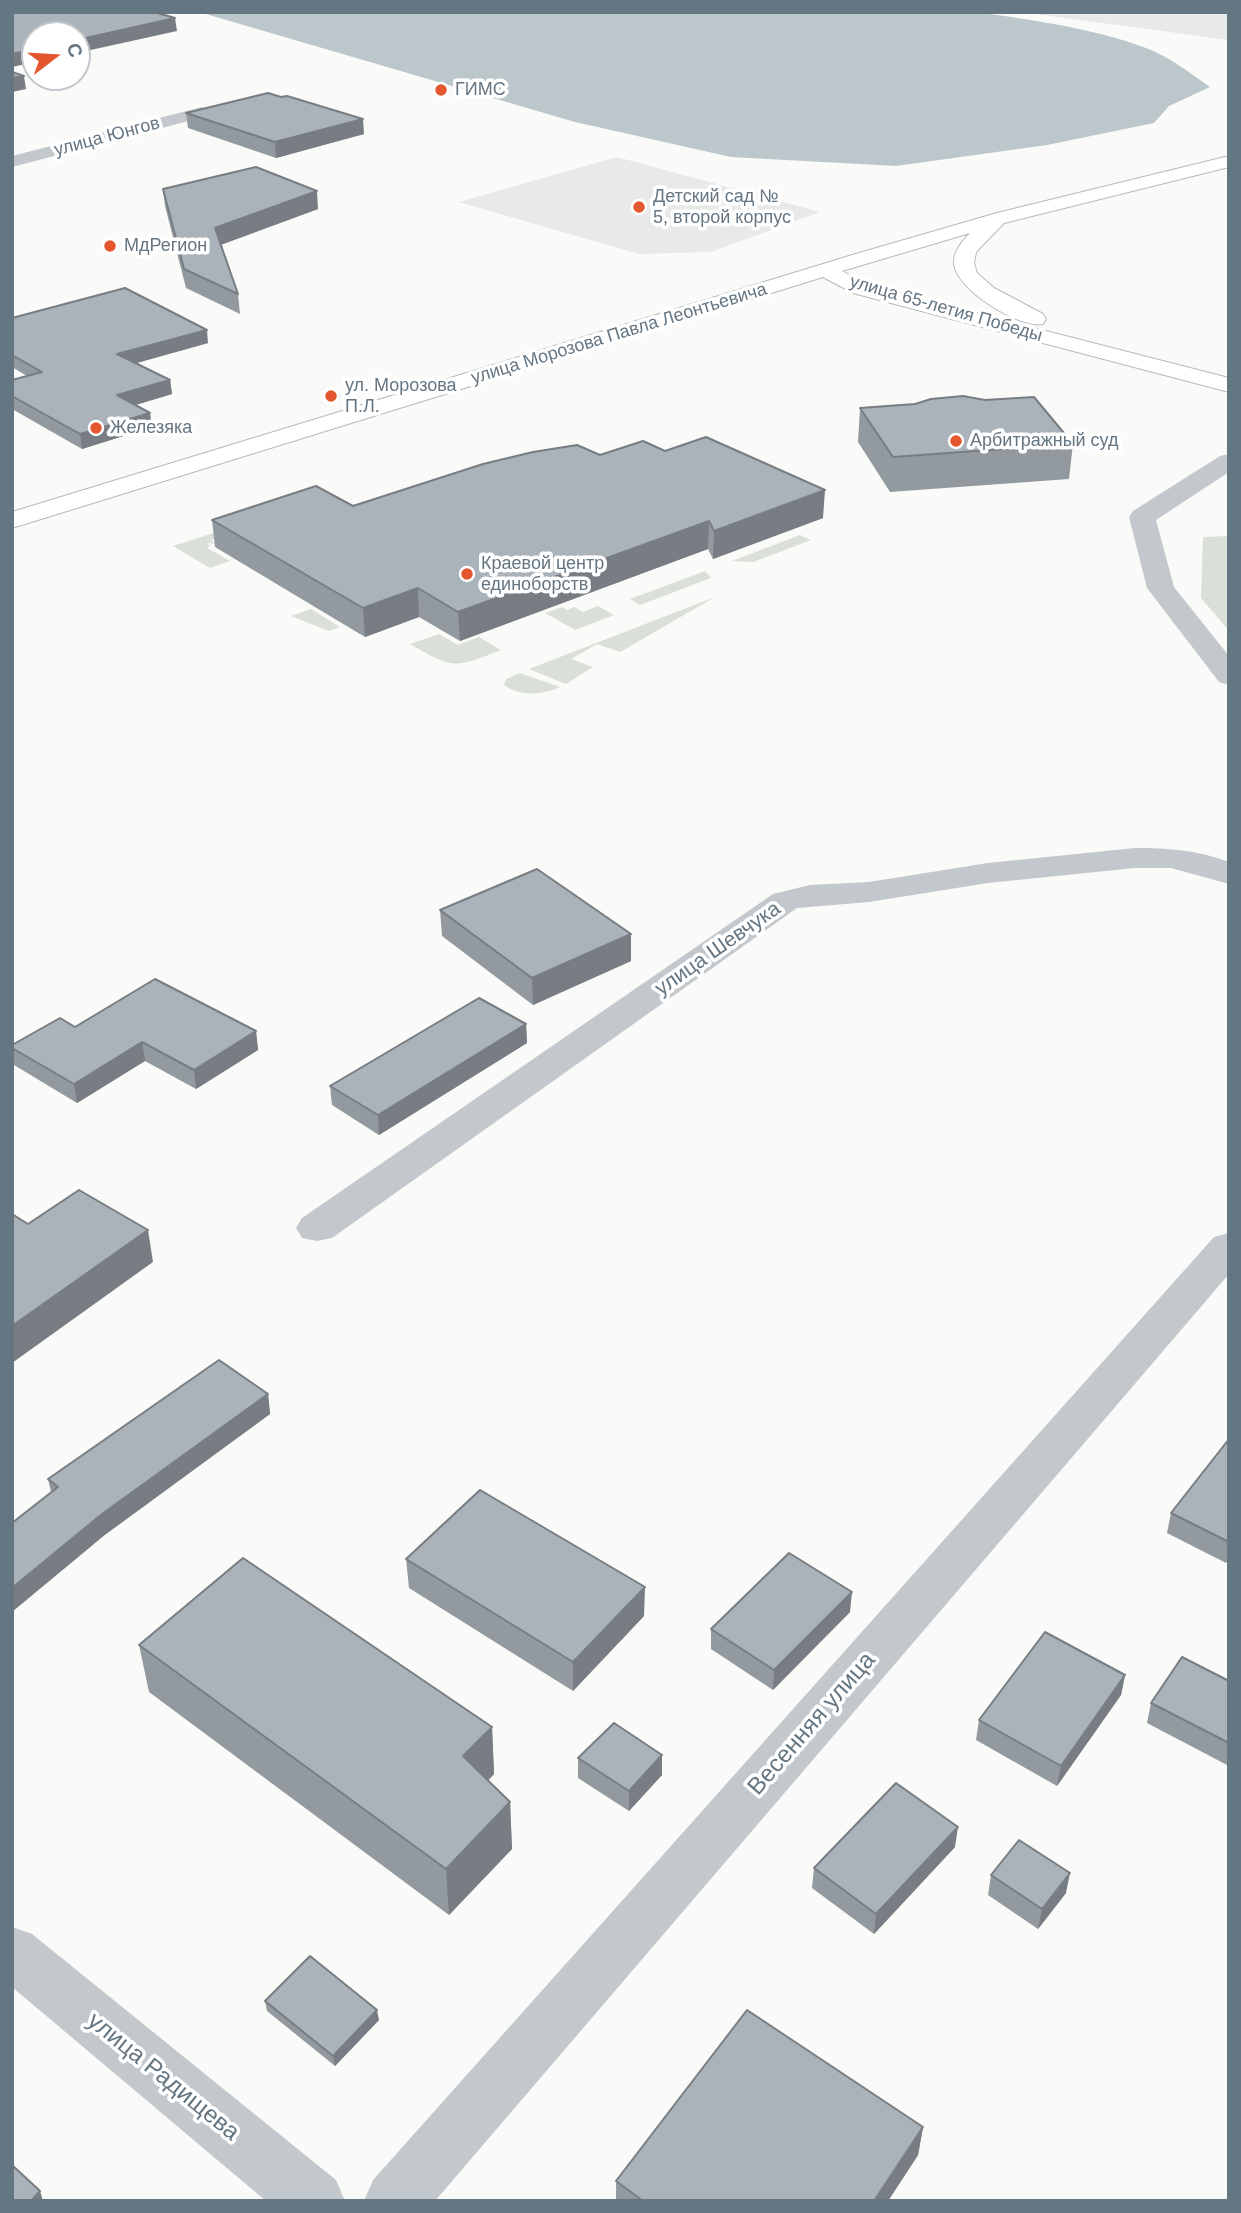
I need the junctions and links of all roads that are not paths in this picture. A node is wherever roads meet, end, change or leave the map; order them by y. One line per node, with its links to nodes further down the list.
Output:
1 (202, 112): 3 (street, улица Юнгов)
2 (1229, 161): 4 (main road, улица Морозова Павла Леонтьевича)
3 (12, 162)
4 (997, 219): 5 (main road, улица Морозова Павла Леонтьевича); 6 (main road)
5 (825, 270): 6 (main road, улица 65-летия Победы); 8 (main road, улица 65-летия Победы); 10 (main road, улица Морозова Павла Леонтьевича)
6 (1035, 319): 7 (main road, улица 65-летия Победы)
7 (1229, 370)
8 (1229, 385)
9 (1229, 461): 11 (street)
10 (12, 520)
11 (1229, 676)
12 (1229, 874): 13 (street, улица Шевчука)
13 (317, 1228)
14 (1229, 1247): 17 (street, Весенняя улица)
15 (12, 1952): 16 (street, улица Радищева)
16 (314, 2201)
17 (395, 2201)

